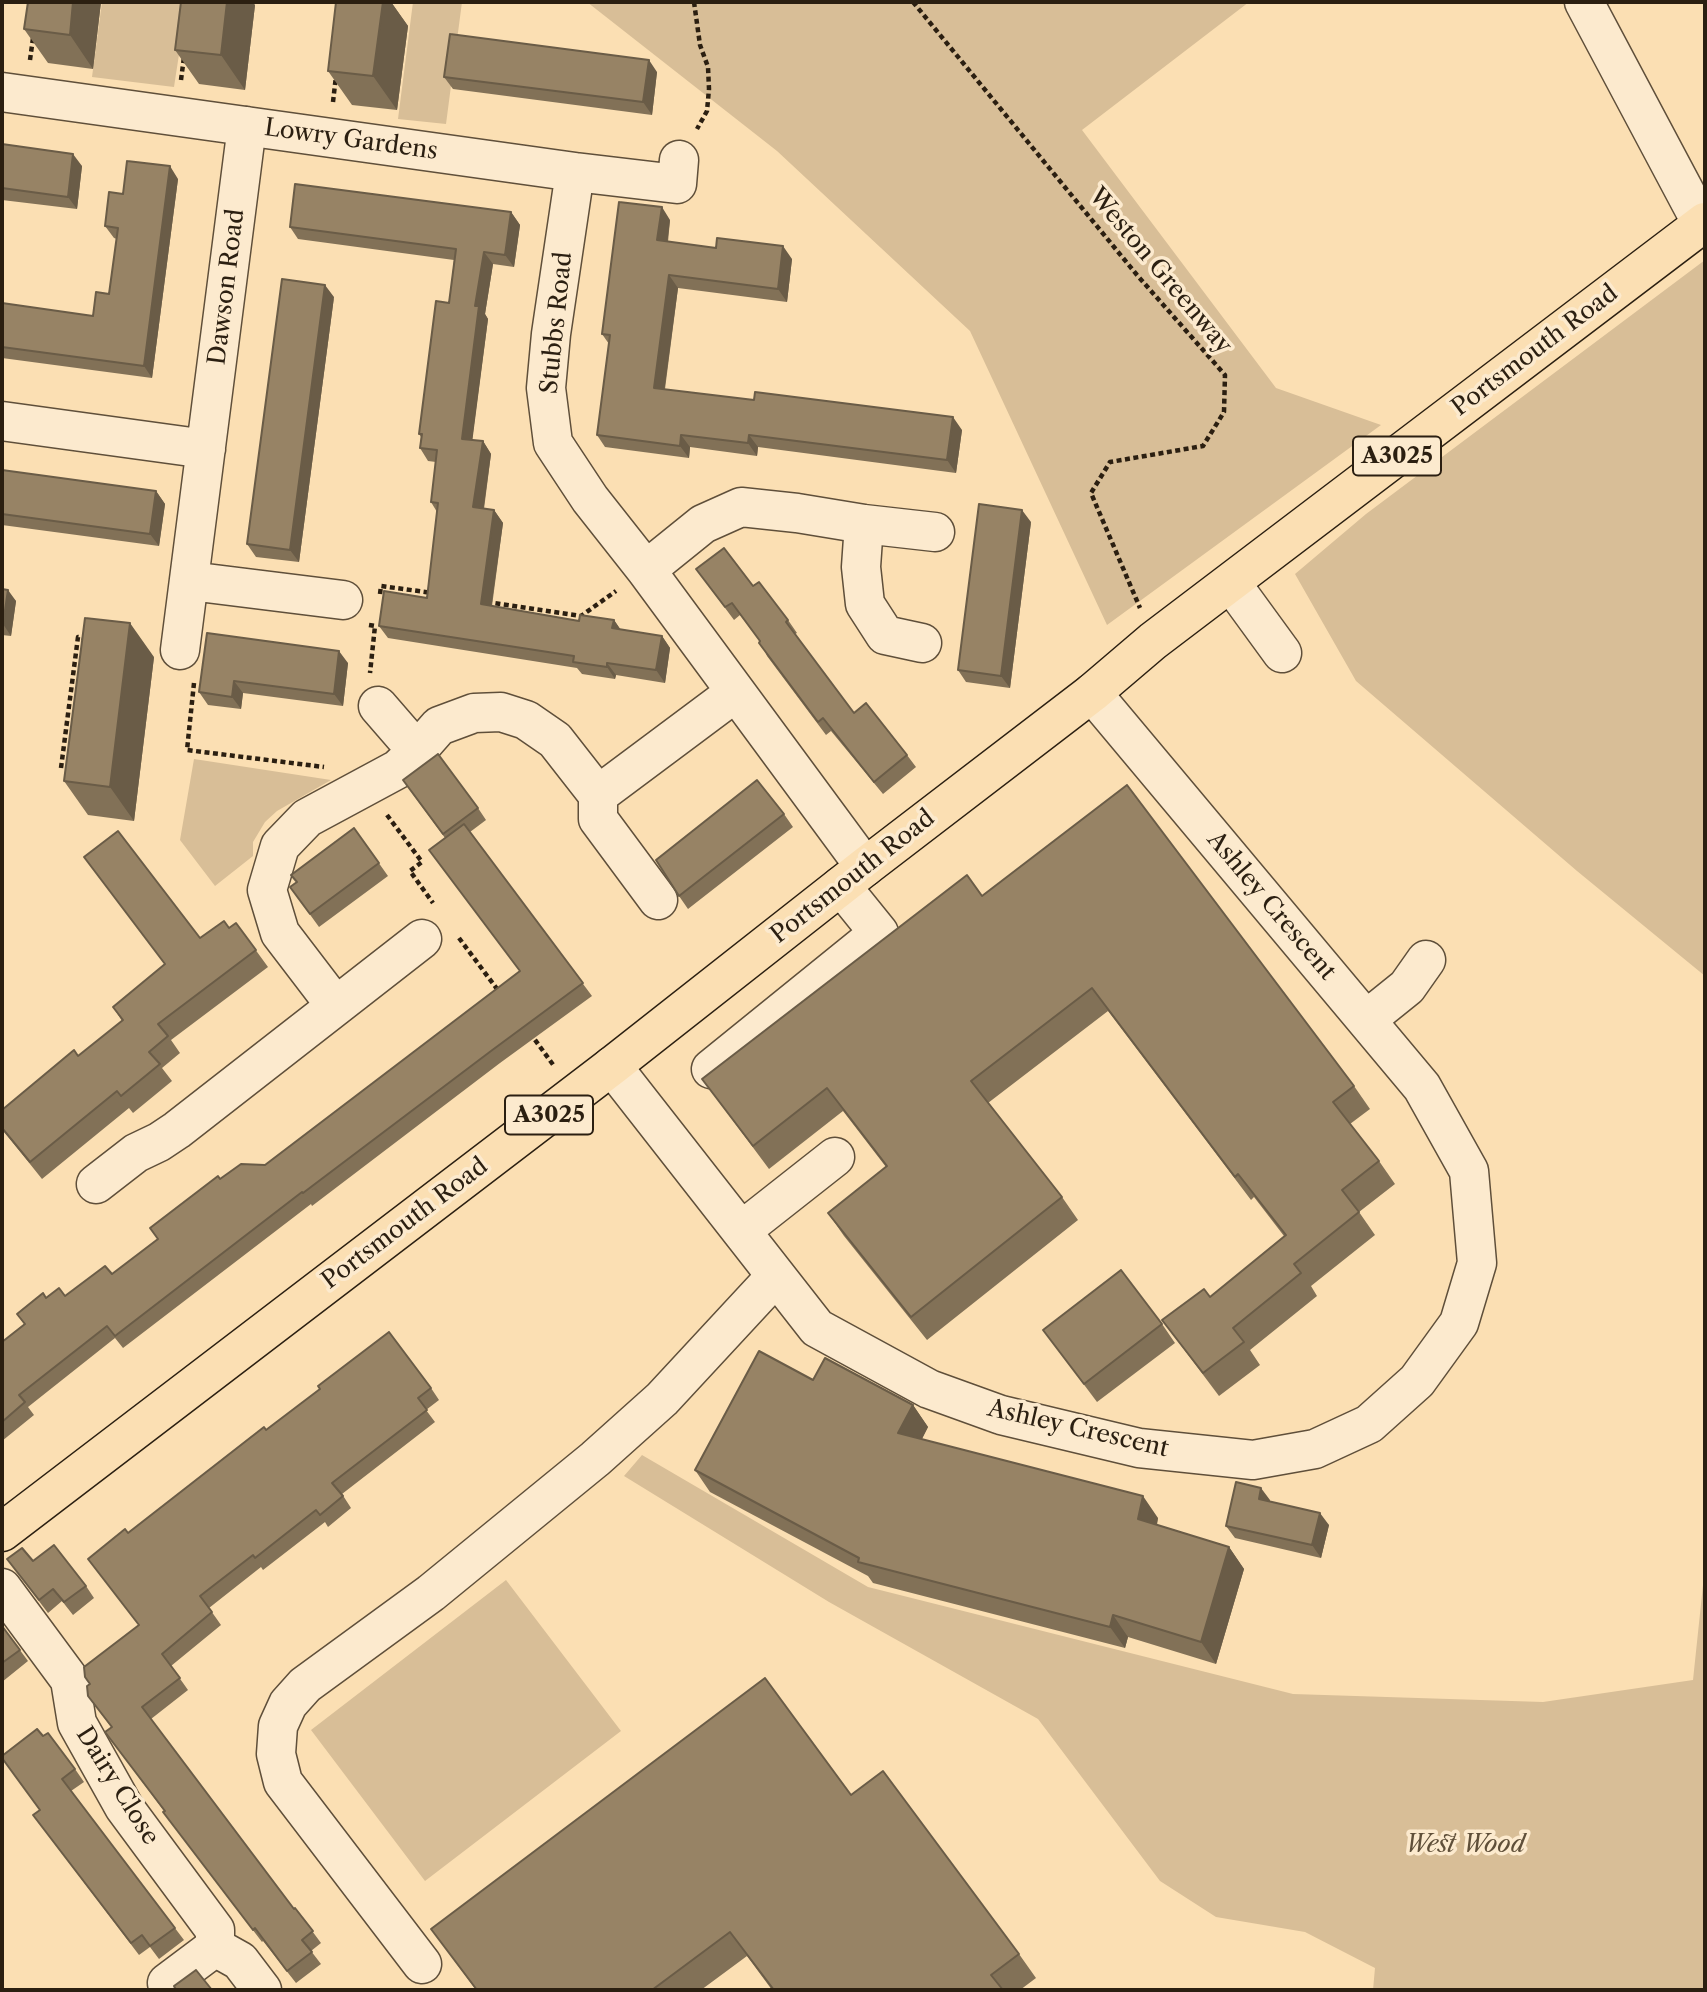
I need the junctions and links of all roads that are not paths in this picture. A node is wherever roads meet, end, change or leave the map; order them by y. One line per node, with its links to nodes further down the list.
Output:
1 (1584, 2): 6 (street)
2 (2, 92): 3 (street, Lowry Gardens)
3 (247, 126): 5 (street, Lowry Gardens); 8 (street, Dawson Road)
4 (679, 160): 5 (street, Lowry Gardens)
5 (575, 172): 11 (street, Stubbs Road)
6 (1704, 223): 13 (main road, Portsmouth Road / A3025)
7 (2, 421): 8 (street)
8 (206, 449): 12 (street, Dawson Road)
9 (864, 524): 10 (street); 11 (street); 15 (street)
10 (935, 532)
11 (646, 570): 18 (street, Stubbs Road)
12 (190, 581): 14 (street); 16 (street, Dawson Road)
13 (1231, 583): 17 (street); 19 (main road, Portsmouth Road / A3025)
14 (361, 600)
15 (922, 643)
16 (180, 650)
17 (1282, 653)
18 (736, 692): 22 (street); 23 (street, Stubbs Road)
19 (1092, 693): 23 (main road, Portsmouth Road / A3025); 28 (street, Ashley Crescent)
20 (378, 706): 21 (street)
21 (417, 751): 22 (street); 27 (street)
22 (598, 795): 24 (street)
23 (853, 876): 29 (main road, Portsmouth Road / A3025); 30 (street, Stubbs Road)
24 (658, 900)
25 (436, 924): 27 (street)
26 (1426, 960): 28 (street)
27 (335, 1005): 32 (street)
28 (1366, 1020): 34 (street, Ashley Crescent)
29 (612, 1066): 33 (street, Ashley Crescent); 35 (main road, Portsmouth Road / A3025)
30 (711, 1069)
31 (835, 1157): 33 (street)
32 (96, 1184)
33 (741, 1231): 34 (street, Ashley Crescent)
34 (776, 1276): 38 (street)
35 (2, 1532)
36 (2, 1588): 37 (street, Dairy Close)
37 (215, 1947): 39 (street); 40 (street)
38 (422, 1964)
39 (167, 1983)
40 (262, 1990)

